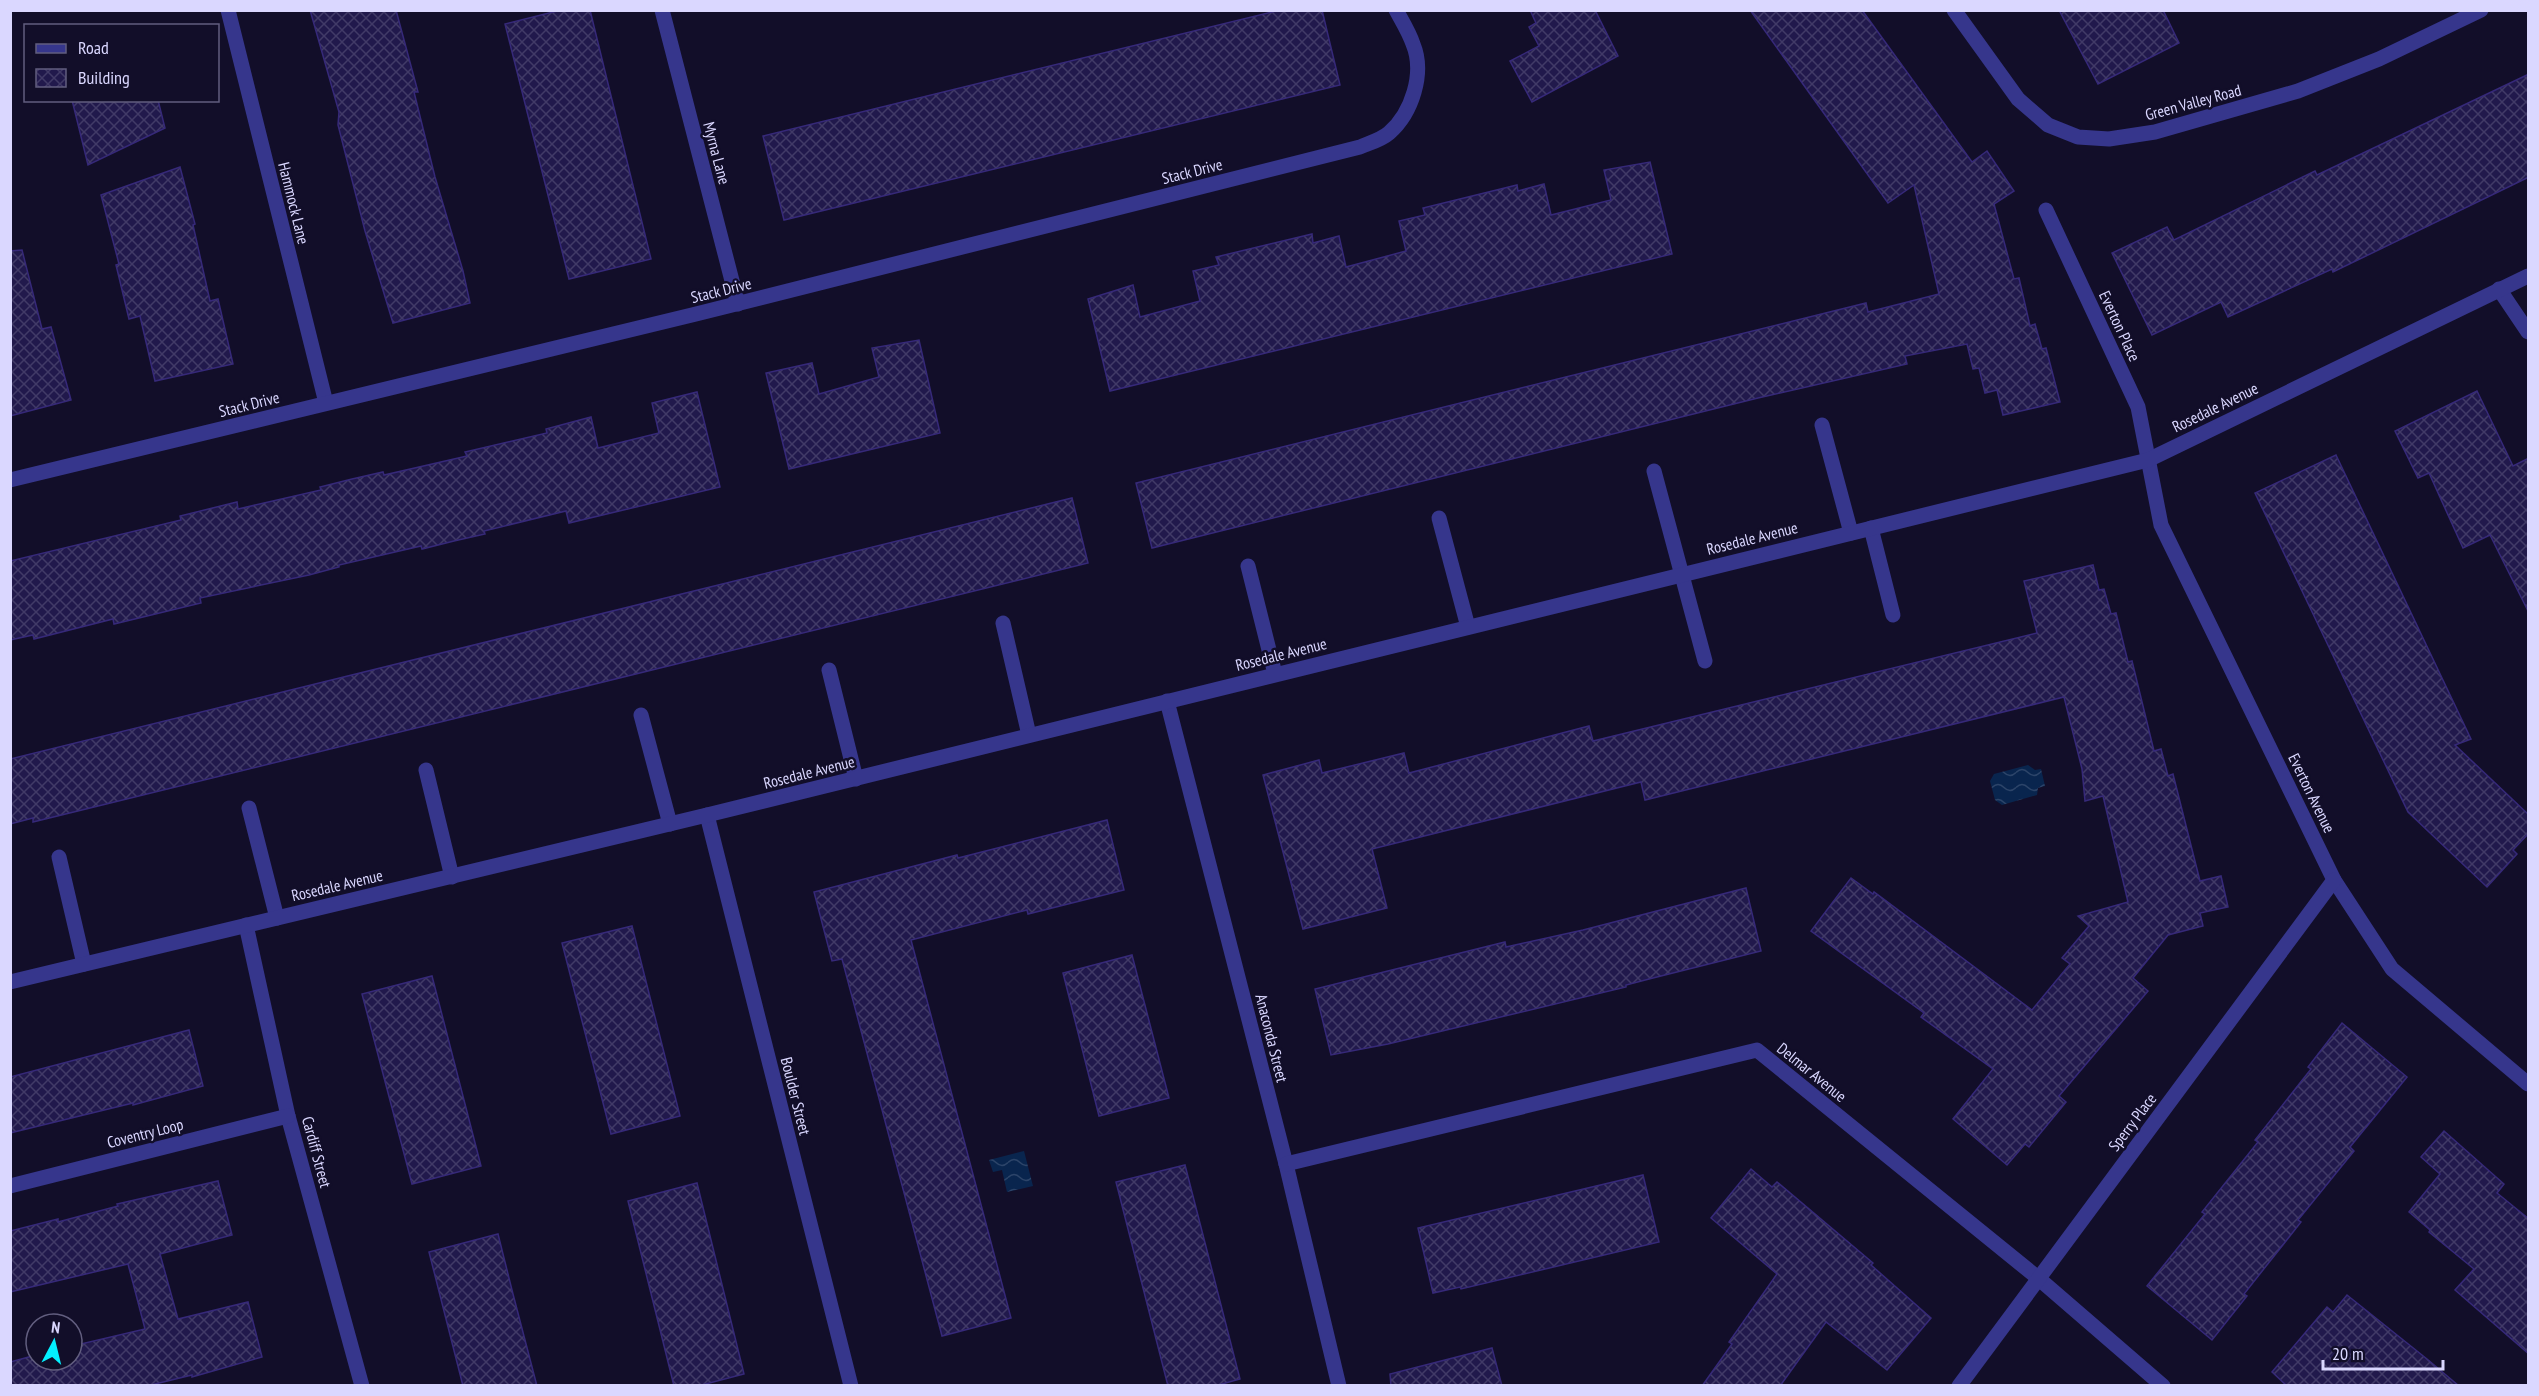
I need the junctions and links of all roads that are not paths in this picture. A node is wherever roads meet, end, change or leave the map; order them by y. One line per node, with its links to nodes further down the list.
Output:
1 (228, 10): 11 (street, Hammock Lane)
2 (662, 10): 9 (street, Myrna Lane)
3 (1396, 10): 9 (street, Stack Drive)
4 (1954, 10): 5 (street, Green Valley Road)
5 (2470, 13)
6 (2046, 210): 13 (street, Everton Place)
7 (2529, 276): 8 (street, Rosedale Avenue)
8 (2499, 289): 10 (street); 13 (street, Rosedale Avenue)
9 (738, 304): 11 (street, Stack Drive)
10 (2529, 332)
11 (326, 403): 15 (street, Stack Drive)
12 (1822, 424): 18 (street)
13 (2148, 460): 17 (street, Rosedale Avenue); 37 (street, Everton Avenue)
14 (1654, 471): 20 (street)
15 (10, 480)
16 (1439, 519): 23 (street)
17 (1871, 528): 18 (street, Rosedale Avenue); 21 (street)
18 (1851, 533): 20 (street, Rosedale Avenue)
19 (1248, 566): 26 (street)
20 (1683, 574): 23 (street, Rosedale Avenue); 24 (street)
21 (1893, 615)
22 (1003, 623): 29 (street)
23 (1468, 627): 26 (street, Rosedale Avenue)
24 (1705, 661)
25 (829, 670): 31 (street)
26 (1275, 674): 27 (street, Rosedale Avenue)
27 (1167, 701): 29 (street, Rosedale Avenue); 44 (street, Anaconda Street)
28 (641, 715): 34 (street)
29 (1029, 735): 31 (street, Rosedale Avenue)
30 (426, 770): 36 (street)
31 (856, 779): 33 (street, Rosedale Avenue)
32 (249, 808): 38 (street)
33 (707, 815): 34 (street, Rosedale Avenue); 48 (street, Boulder Street)
34 (669, 824): 36 (street, Rosedale Avenue)
35 (59, 857): 40 (street)
36 (452, 877): 38 (street, Rosedale Avenue)
37 (2334, 879): 42 (street, Everton Avenue); 46 (street, Sperry Place)
38 (278, 918): 39 (street, Rosedale Avenue)
39 (246, 925): 40 (street, Rosedale Avenue); 43 (street, Cardiff Street)
40 (84, 964): 41 (street, Rosedale Avenue)
41 (10, 982)
42 (2529, 1084)
43 (288, 1116): 45 (street, Coventry Loop); 47 (street, Cardiff Street)
44 (1286, 1164): 46 (street, Delmar Avenue); 49 (street, Anaconda Street)
45 (10, 1186)
46 (2038, 1278): 50 (street, Sperry Place); 51 (street, Delmar Avenue)
47 (358, 1385)
48 (851, 1386)
49 (1339, 1386)
50 (1959, 1386)
51 (2163, 1386)

